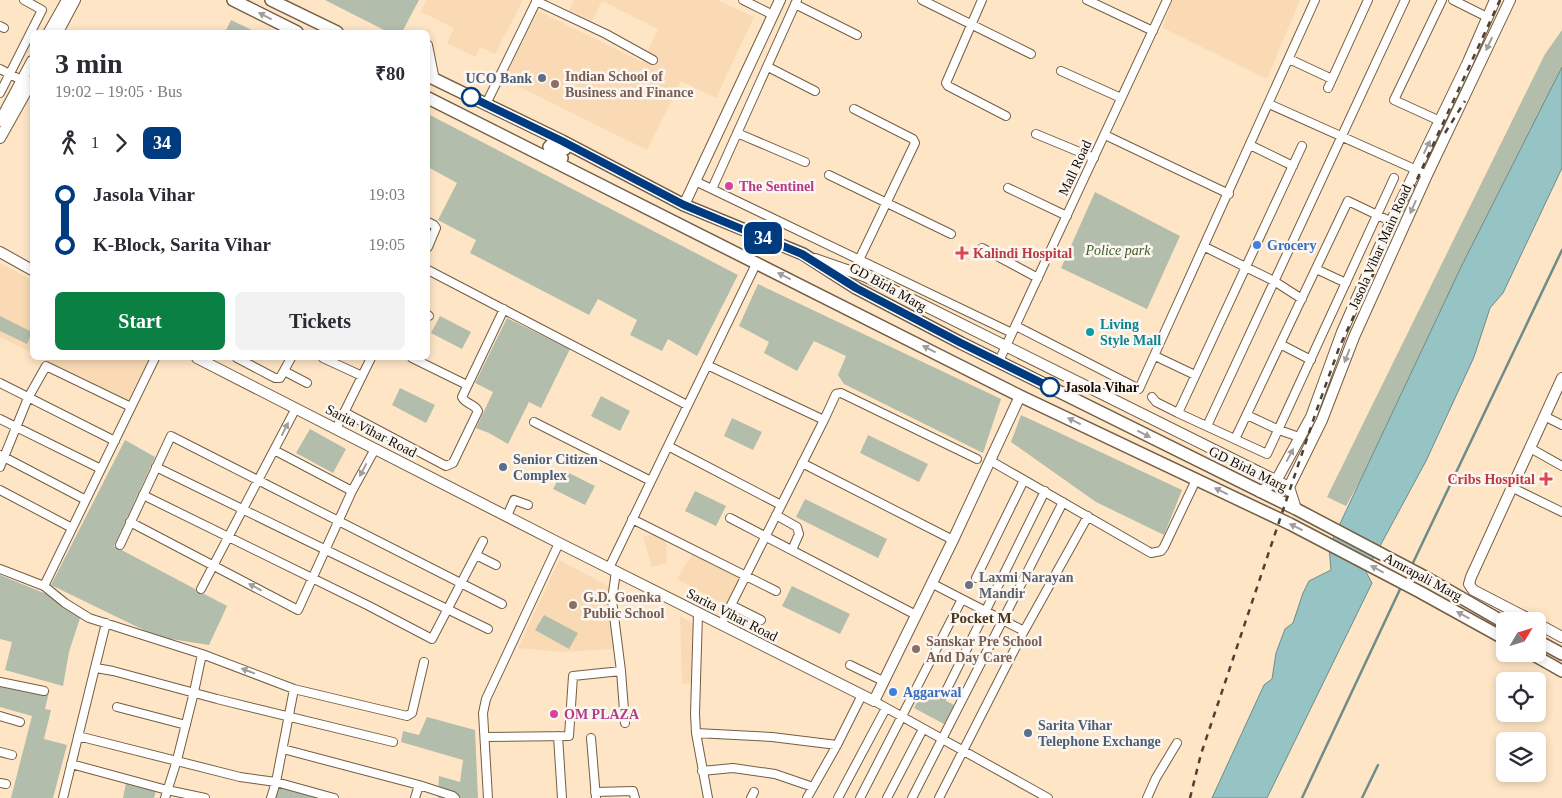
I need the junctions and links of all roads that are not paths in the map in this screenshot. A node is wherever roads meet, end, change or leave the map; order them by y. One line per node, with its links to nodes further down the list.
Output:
1 (24, 0): 22 (street)
2 (67, 0): 25 (street)
3 (75, 0): 25 (street)
4 (232, 0): 30 (main road, one-way to 4)
5 (271, 0): 20 (main road)
6 (743, 0): 23 (street)
7 (780, 0): 23 (street)
8 (922, 0): 26 (street)
9 (982, 0): 26 (street)
10 (1087, 0): 32 (street)
11 (1167, 0): 32 (street, Mall Road)
12 (1315, 0): 36 (street)
13 (1368, 0): 43 (street)
14 (1405, 0): 61 (street)
15 (1442, 0): 56 (street)
16 (1453, 0): 24 (street)
17 (536, 1): 37 (street); 50 (street)
18 (796, 2): 34 (street); 38 (street)
19 (1494, 2): 21 (street); 24 (street, Jasola Vihar Main Road)
20 (290, 4): 31 (main road)
21 (1508, 4): 71 (street, Jasola Vihar Main Road, one-way to 71)
22 (42, 10): 25 (street); 27 (street)
23 (773, 15): 74 (street)
24 (1487, 17): 56 (street, Jasola Vihar Main Road)
25 (61, 19): 28 (street); 29 (street)
26 (971, 24): 35 (street); 54 (street)
27 (32, 30)
28 (51, 30)
29 (58, 30)
30 (293, 30)
31 (334, 30)
32 (1153, 31): 48 (street, Mall Road)
33 (30, 33): 41 (street)
34 (856, 35)
35 (1031, 54)
36 (1289, 59): 43 (street); 51 (street)
37 (653, 60)
38 (768, 66): 46 (street); 58 (street)
39 (0, 69): 41 (street)
40 (1061, 71): 48 (street)
41 (9, 74): 44 (street); 47 (street)
42 (431, 78): 50 (main road, GD Birla Marg)
43 (1332, 80): 45 (street)
44 (28, 82): 55 (street); 62 (street)
45 (1328, 88)
46 (815, 91)
47 (0, 94)
48 (1122, 98): 60 (street, Mall Road)
49 (430, 99): 57 (main road)
50 (486, 104): 53 (main road, GD Birla Marg)
51 (1269, 104): 61 (street); 63 (street)
52 (854, 109): 78 (street)
53 (500, 111): 57 (main road); 65 (main road, GD Birla Marg)
54 (1006, 116)
55 (0, 121)
56 (1440, 121): 69 (street, Jasola Vihar Main Road, one-way to 56)
57 (491, 129): 73 (main road)
58 (737, 133): 67 (street); 76 (street)
59 (1036, 134): 66 (street)
60 (1105, 135): 66 (street, Mall Road); 77 (street)
61 (1342, 136): 69 (street); 97 (street)
62 (0, 138)
63 (1250, 145): 68 (street); 77 (street)
64 (1302, 146): 68 (street)
65 (593, 157): 73 (main road); 79 (main road, GD Birla Marg)
66 (1094, 158): 81 (street, Mall Road)
67 (805, 162)
68 (1293, 166): 92 (street)
69 (1416, 170): 71 (street); 82 (street, Jasola Vihar Main Road)
70 (829, 175): 78 (street)
71 (1427, 175): 164 (street, Jasola Vihar Main Road, one-way to 164)
72 (1394, 178): 80 (street)
73 (596, 181): 91 (main road)
74 (695, 181): 76 (street); 79 (street)
75 (1008, 188): 81 (street)
76 (712, 189): 90 (street)
77 (1228, 194): 86 (street)
78 (885, 203): 84 (street); 90 (street)
79 (684, 205): 89 (main road, GD Birla Marg)
80 (1378, 215): 82 (street); 94 (street); 98 (street)
81 (1067, 216): 96 (street, Mall Road)
82 (1392, 222): 103 (street, Jasola Vihar Main Road)
83 (430, 223): 85 (street)
84 (951, 234)
85 (430, 242)
86 (1204, 246): 92 (street); 106 (street)
87 (982, 248): 96 (street)
88 (0, 252): 93 (street)
89 (802, 254): 105 (street); 115 (main road, GD Birla Marg)
90 (859, 260): 102 (street)
91 (757, 262): 116 (street); 124 (main road, one-way to 91)
92 (1246, 267): 97 (street); 118 (street)
93 (30, 269)
94 (1316, 269): 98 (street); 99 (street)
95 (430, 271): 100 (street)
96 (1038, 278): 102 (street, Mall Road)
97 (1274, 281): 99 (street); 138 (street)
98 (1346, 283): 101 (street)
99 (1302, 299): 104 (street)
100 (504, 309): 123 (street); 127 (street)
101 (1327, 326): 103 (street); 114 (street)
102 (1014, 330): 105 (street, Mall Road); 106 (street)
103 (1342, 332): 142 (street, Jasola Vihar Main Road)
104 (1280, 344): 114 (street); 132 (street)
105 (1006, 347): 115 (street, Mall Road); 163 (street)
106 (1154, 356): 118 (street)
107 (154, 360): 128 (street)
108 (201, 360): 129 (street, Sarita Vihar Road)
109 (241, 360): 117 (street)
110 (290, 360): 117 (street)
111 (327, 360): 119 (street)
112 (370, 360): 119 (street)
113 (416, 360): 123 (street)
114 (1311, 360): 141 (street)
115 (999, 361): 169 (main road, GD Birla Marg, one-way to 169)
116 (707, 365): 127 (street); 135 (street)
117 (284, 371): 121 (street)
118 (1195, 375): 131 (street)
119 (362, 376): 130 (street)
120 (1562, 378): 133 (street)
121 (307, 382)
122 (0, 383): 126 (street)
123 (467, 385): 153 (street)
124 (1020, 396): 151 (street); 160 (main road, one-way to 124)
125 (1152, 397): 131 (street)
126 (28, 398): 128 (street); 139 (street); 144 (street)
127 (687, 405): 145 (street)
128 (131, 407): 144 (street)
129 (296, 408): 140 (street, Sarita Vihar Road); 148 (street, one-way to 129)
130 (344, 412): 140 (street); 153 (street)
131 (1178, 413): 138 (street)
132 (1247, 415): 141 (street); 143 (street)
133 (1544, 416): 137 (street); 147 (street)
134 (0, 419): 139 (street)
135 (824, 420): 150 (street); 152 (street)
136 (534, 422): 162 (street)
137 (1562, 425)
138 (1207, 426): 143 (street)
139 (16, 427): 149 (street); 157 (street)
140 (336, 428): 146 (street, Sarita Vihar Road)
141 (1279, 430): 142 (street); 143 (street)
142 (1300, 437): 163 (street, Jasola Vihar Main Road, one-way to 142)
143 (1235, 439)
144 (115, 441): 157 (street)
145 (668, 446): 162 (street); 174 (street)
146 (374, 448): 161 (street, Sarita Vihar Road); 167 (street, one-way to 167)
147 (1530, 448): 154 (street); 165 (street)
148 (274, 450): 158 (street); 167 (street)
149 (2, 456): 155 (street); 171 (street)
150 (977, 458)
151 (991, 461): 159 (street); 189 (street)
152 (802, 463): 174 (street); 189 (street)
153 (446, 466): 161 (street)
154 (1562, 466)
155 (0, 467)
156 (156, 468): 158 (street); 170 (street); 176 (street)
157 (101, 469): 171 (street)
158 (258, 480): 176 (street); 183 (street)
159 (1024, 480): 168 (street); 201 (street)
160 (1196, 480): 180 (street); 226 (main road, Amrapali Marg, one-way to 160)
161 (439, 481): 179 (street, Sarita Vihar Road)
162 (651, 481): 182 (street)
163 (1276, 481): 164 (street); 169 (street, Jasola Vihar Main Road)
164 (1289, 487): 175 (street)
165 (1511, 487): 177 (street); 207 (street)
166 (0, 490): 185 (street)
167 (352, 491): 183 (street)
168 (1045, 491): 172 (street); 214 (street)
169 (1260, 492): 175 (main road, GD Birla Marg)
170 (143, 495): 184 (street); 187 (street)
171 (86, 500): 185 (street)
172 (1063, 502): 180 (street); 220 (street)
173 (528, 505): 179 (street)
174 (781, 505): 178 (street)
175 (1296, 509): 186 (main road, GD Birla Marg)
176 (242, 510): 187 (street); 193 (street)
177 (1562, 512)
178 (776, 515): 188 (street); 194 (street)
179 (506, 516): 191 (street, Sarita Vihar Road)
180 (1088, 516): 225 (street)
181 (730, 518): 188 (street)
182 (632, 519): 199 (street); 200 (street)
183 (338, 521): 193 (street); 204 (street)
184 (130, 522): 192 (street); 196 (street)
185 (72, 528): 205 (street)
186 (1331, 528): 210 (main road, Amrapali Marg)
187 (228, 536): 196 (street); 202 (street)
188 (766, 536): 194 (street); 200 (street)
189 (953, 540): 203 (street)
190 (483, 541): 195 (street)
191 (559, 543): 199 (street, Sarita Vihar Road); 257 (street)
192 (120, 544)
193 (326, 550): 202 (street); 213 (street)
194 (792, 550): 217 (street)
195 (476, 555): 197 (street); 204 (street)
196 (212, 565): 202 (street, one-way to 196); 206 (street)
197 (496, 565)
198 (0, 568): 205 (street)
199 (613, 570): 216 (street, Sarita Vihar Road); 236 (street)
200 (746, 576): 208 (street); 212 (street)
201 (976, 578)
202 (313, 579): 213 (street)
203 (931, 583): 209 (street); 217 (street)
204 (462, 584): 211 (street); 213 (street)
205 (44, 586): 221 (street)
206 (201, 589)
207 (1473, 590): 210 (street); 215 (street)
208 (776, 591)
209 (962, 599): 214 (street); 249 (street)
210 (1467, 602): 218 (main road, Amrapali Marg)
211 (502, 604)
212 (731, 605): 219 (street); 222 (street)
213 (448, 610): 224 (street)
214 (985, 611): 220 (street); 243 (street)
215 (1516, 612)
216 (698, 613): 222 (street, Sarita Vihar Road); 254 (street)
217 (916, 615): 237 (street)
218 (1496, 618)
219 (761, 620)
220 (1002, 620): 225 (street); 259 (street)
221 (106, 623): 229 (street); 234 (street)
222 (721, 624): 242 (street, Sarita Vihar Road)
223 (1546, 628): 227 (street)
224 (488, 629)
225 (1024, 631): 264 (street)
226 (1496, 634)
227 (1562, 637)
228 (1546, 645): 230 (main road)
229 (202, 654): 239 (street, one-way to 229); 241 (street)
230 (1562, 654)
231 (424, 662): 239 (street)
232 (1546, 662): 235 (main road)
233 (850, 665): 237 (street)
234 (96, 668): 241 (street); 255 (street)
235 (1562, 671)
236 (621, 672): 251 (street); 256 (street)
237 (884, 681): 244 (street)
238 (0, 682): 240 (street)
239 (294, 689): 248 (street)
240 (44, 691)
241 (194, 692): 248 (street); 252 (street)
242 (862, 695): 244 (street, Sarita Vihar Road); 262 (street)
243 (944, 695)
244 (874, 701): 246 (street)
245 (118, 707): 252 (street)
246 (886, 708): 249 (street); 286 (street)
247 (0, 716): 250 (street)
248 (289, 716): 260 (street); 263 (street)
249 (902, 717): 253 (street); 287 (street)
250 (20, 722)
251 (625, 723)
252 (186, 725): 267 (street)
253 (923, 729): 259 (street); 288 (street)
254 (696, 732): 262 (street); 269 (street)
255 (78, 736): 267 (street); 268 (street)
256 (558, 736): 257 (street); 282 (street)
257 (485, 738): 281 (street)
258 (591, 738): 274 (street)
259 (941, 740): 264 (street); 289 (street)
260 (393, 742)
261 (1177, 743): 292 (street)
262 (837, 745): 272 (street)
263 (283, 749): 270 (street); 271 (street)
264 (962, 751): 290 (street); 291 (street)
265 (0, 752): 266 (street)
266 (12, 755)
267 (177, 760): 270 (street); 273 (street)
268 (71, 764): 273 (street); 275 (street)
269 (702, 771): 272 (street); 284 (street)
270 (276, 782): 277 (street); 278 (street)
271 (419, 785): 279 (street); 280 (street)
272 (813, 787): 285 (street)
273 (166, 794): 276 (street)
274 (596, 795): 283 (street)
275 (63, 798)
276 (205, 798)
277 (271, 798)
278 (334, 798)
279 (414, 798)
280 (455, 798)
281 (488, 798)
282 (562, 798)
283 (635, 798)
284 (708, 798)
285 (807, 798)
286 (838, 798)
287 (860, 798)
288 (887, 798)
289 (912, 798)
290 (939, 798)
291 (1048, 798)
292 (1148, 798)

